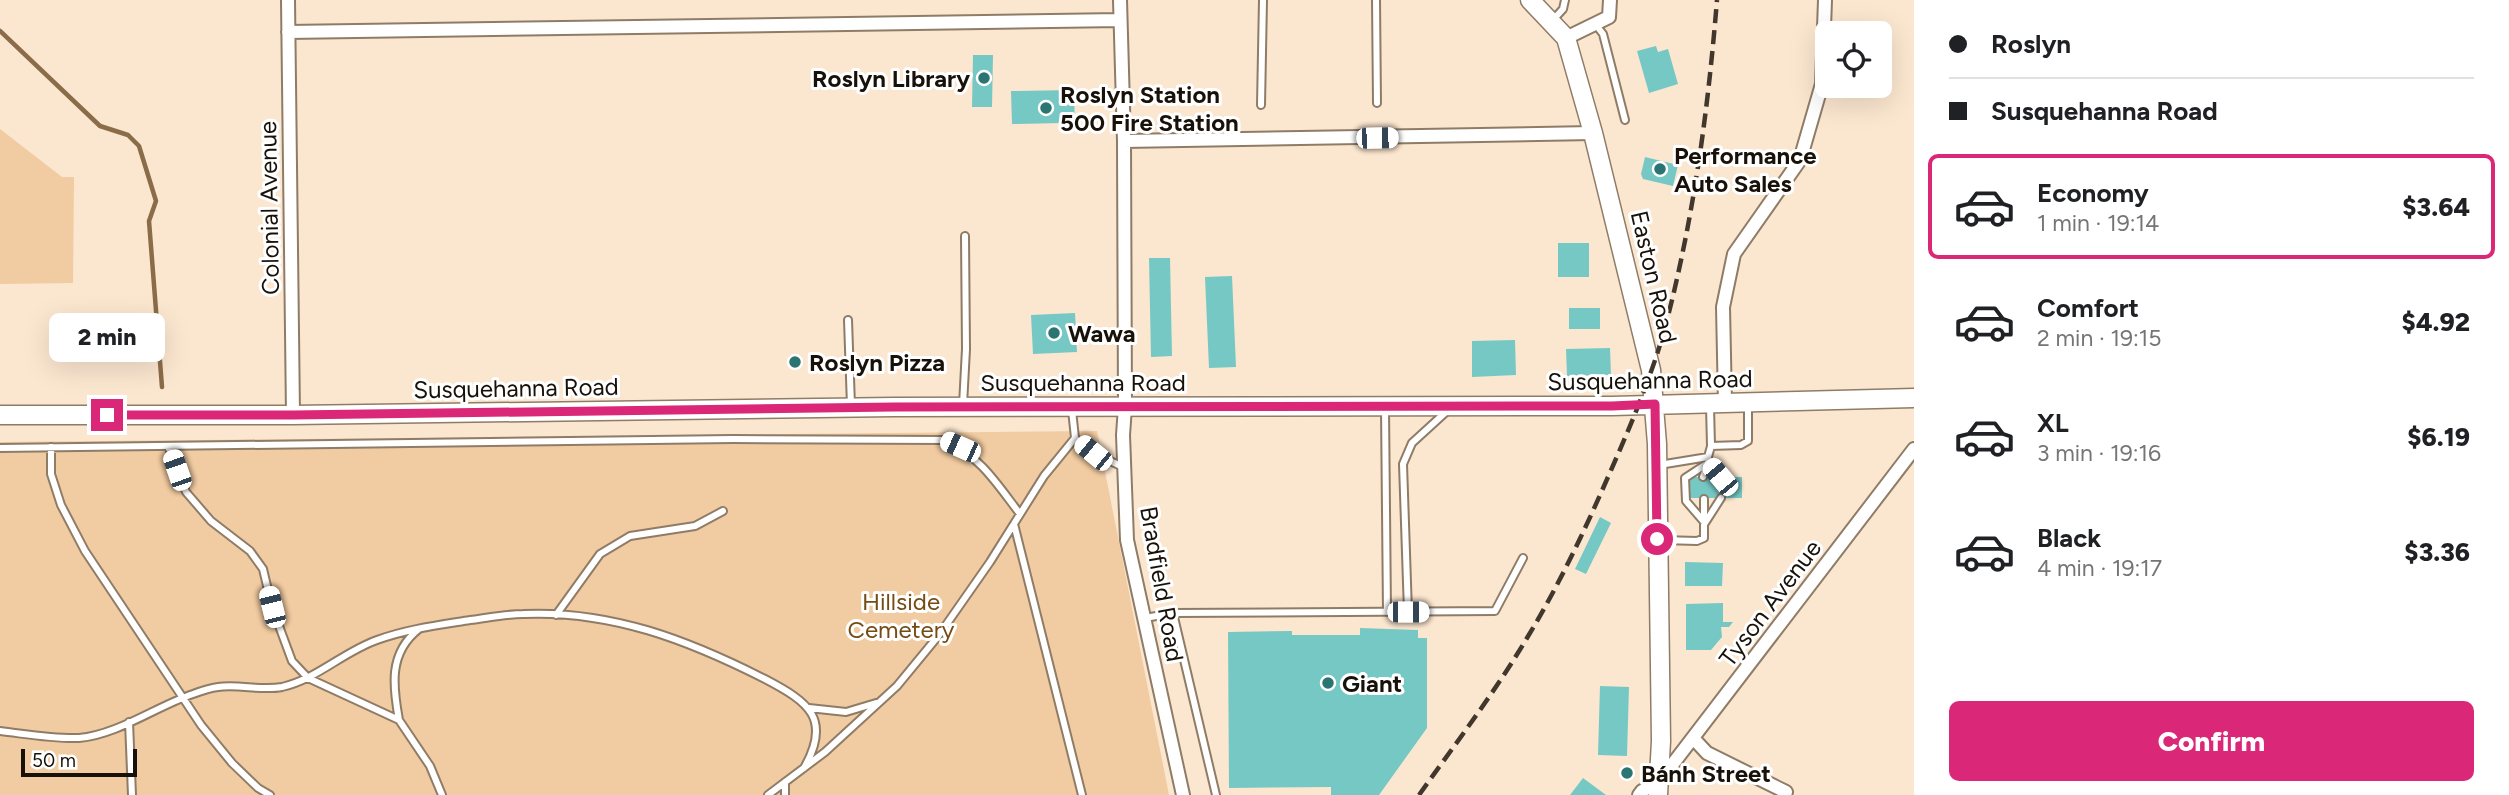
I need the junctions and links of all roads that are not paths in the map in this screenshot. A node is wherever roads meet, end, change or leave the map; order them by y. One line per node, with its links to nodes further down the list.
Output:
1 (288, 0): 12 (street, Colonial Avenue)
2 (1120, 0): 9 (street, Bradfield Road)
3 (1263, 0): 15 (lane)
4 (1376, 0): 14 (lane)
5 (1530, 0): 10 (main road, Easton Road)
6 (1565, 0): 10 (lane)
7 (1610, 0): 11 (street)
8 (1825, 0): 24 (street)
9 (1121, 20): 12 (street); 18 (street, Bradfield Road)
10 (1551, 22): 13 (main road, Easton Road)
11 (1595, 25): 13 (street); 16 (lane)
12 (288, 32): 32 (street, Colonial Avenue)
13 (1566, 38): 17 (main road, Easton Road)
14 (1377, 103)
15 (1261, 105)
16 (1625, 120)
17 (1593, 133): 18 (street); 23 (main road, Easton Road)
18 (1124, 141): 29 (street, Bradfield Road)
19 (965, 236): 27 (lane)
20 (848, 320): 30 (lane)
21 (1914, 398): 22 (main road, Susquehanna Road)
22 (1748, 403): 24 (main road, Susquehanna Road); 35 (lane)
23 (1655, 404): 24 (main road, Susquehanna Road); 26 (main road, Susquehanna Road); 40 (main road, Easton Road)
24 (1718, 404): 35 (lane)
25 (1385, 406): 26 (main road, Susquehanna Road); 29 (main road, Susquehanna Road); 53 (lane)
26 (1453, 406): 54 (lane)
27 (962, 407): 28 (main road, Susquehanna Road); 30 (main road, Susquehanna Road)
28 (1072, 407): 29 (main road, Susquehanna Road); 33 (lane)
29 (1125, 407): 41 (street, Bradfield Road)
30 (851, 408): 32 (main road, Susquehanna Road)
31 (0, 415): 32 (main road, Susquehanna Road)
32 (293, 415)
33 (1075, 438): 41 (lane); 47 (lane)
34 (169, 446): 36 (lane); 47 (lane); 58 (lane)
35 (1711, 446): 39 (lane)
36 (51, 447): 37 (lane); 59 (lane)
37 (0, 448)
38 (1914, 449): 65 (street, Tyson Avenue)
39 (1708, 460): 40 (lane); 42 (lane); 43 (lane); 48 (lane)
40 (1657, 465): 50 (main road, Easton Road)
41 (1124, 467): 56 (street, Bradfield Road)
42 (1703, 477)
43 (1720, 477)
44 (1721, 498): 48 (lane)
45 (1704, 499): 48 (lane)
46 (723, 511): 55 (lane)
47 (1020, 514): 49 (lane)
48 (1705, 523): 50 (lane)
49 (1014, 524): 60 (lane); 75 (lane)
50 (1657, 539): 68 (main road, Easton Road)
51 (1523, 558): 54 (lane)
52 (1173, 612): 53 (lane); 56 (lane); 77 (lane)
53 (1387, 612): 54 (lane)
54 (1408, 612)
55 (556, 615): 57 (lane); 61 (lane)
56 (1145, 618): 76 (street, Bradfield Road)
57 (421, 628): 58 (lane); 62 (lane)
58 (308, 678): 59 (lane); 62 (lane)
59 (183, 698): 63 (lane); 71 (lane)
60 (883, 699): 61 (lane); 66 (lane)
61 (809, 708): 66 (lane)
62 (399, 720): 72 (lane)
63 (129, 722): 64 (lane); 70 (lane)
64 (0, 732)
65 (1693, 738): 68 (street, Tyson Avenue); 69 (street)
66 (804, 768): 67 (lane)
67 (785, 782): 73 (lane); 74 (lane)
68 (1657, 791): 78 (street, Tyson Avenue)
69 (1786, 792)
70 (132, 795)
71 (270, 795)
72 (442, 795)
73 (768, 795)
74 (785, 795)
75 (1082, 795)
76 (1183, 795)
77 (1216, 795)
78 (1639, 795)

